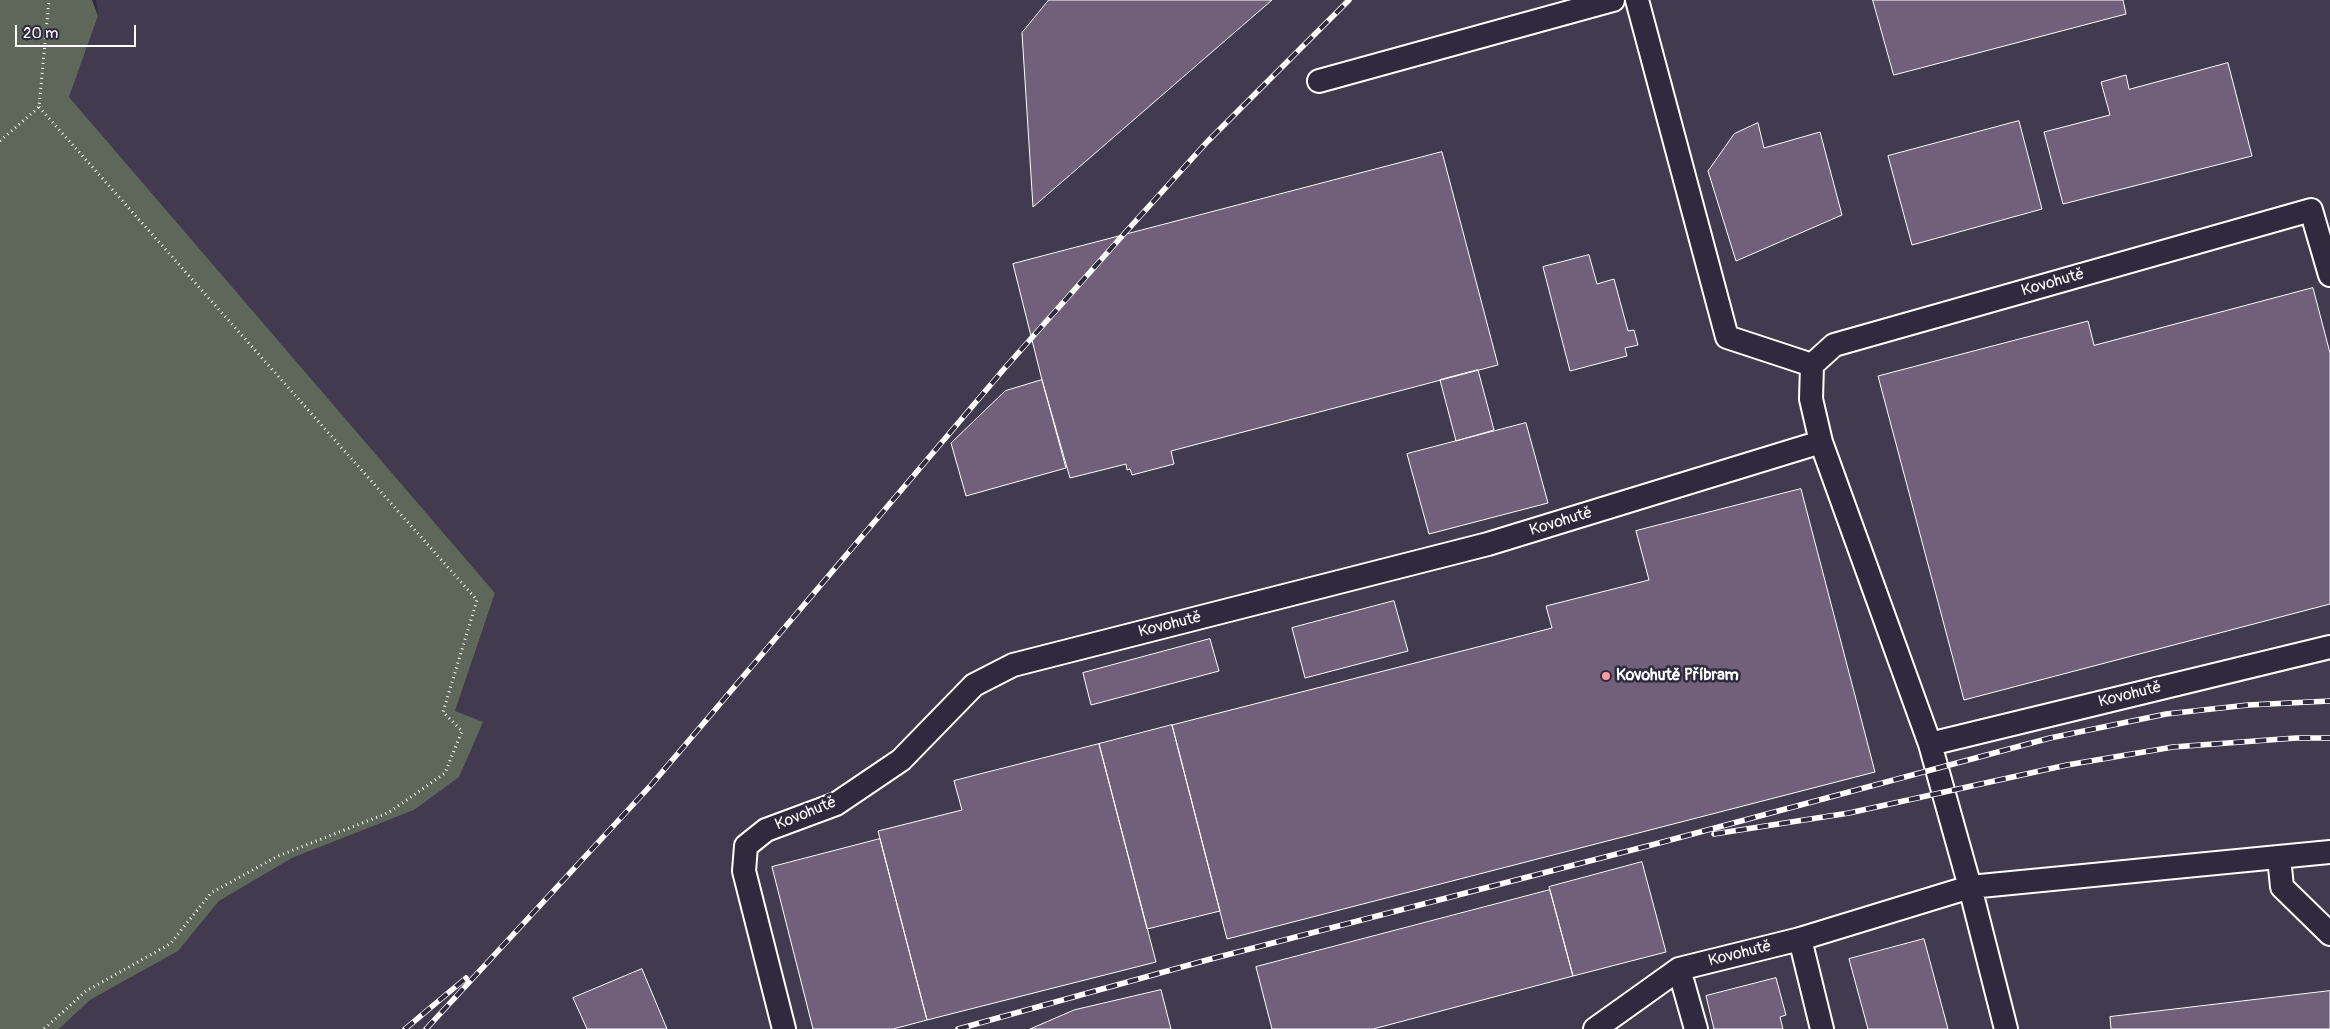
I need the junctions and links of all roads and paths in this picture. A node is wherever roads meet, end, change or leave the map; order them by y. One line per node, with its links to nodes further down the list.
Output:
1 (49, 0): 5 (path)
2 (1613, 0): 4 (lane)
3 (1637, 0): 8 (lane)
4 (1319, 80)
5 (39, 107): 6 (path); 18 (path)
6 (0, 141)
7 (2330, 275): 8 (lane, Kovohutě)
8 (1812, 365): 9 (lane)
9 (1822, 442): 11 (lane); 19 (lane, Kovohutě)
10 (2330, 647): 11 (lane, Kovohutě)
11 (1930, 744): 14 (lane)
12 (2330, 852): 13 (lane, Kovohutě)
13 (2279, 857): 14 (lane, Kovohutě); 15 (lane)
14 (1970, 888): 16 (lane, Kovohutě); 23 (lane)
15 (2330, 934)
16 (1800, 939): 17 (lane, Kovohutě); 22 (lane)
17 (1679, 969): 20 (lane, Kovohutě); 21 (lane)
18 (44, 1029)
19 (784, 1029)
20 (1595, 1029)
21 (1696, 1029)
22 (1822, 1029)
23 (2006, 1029)

